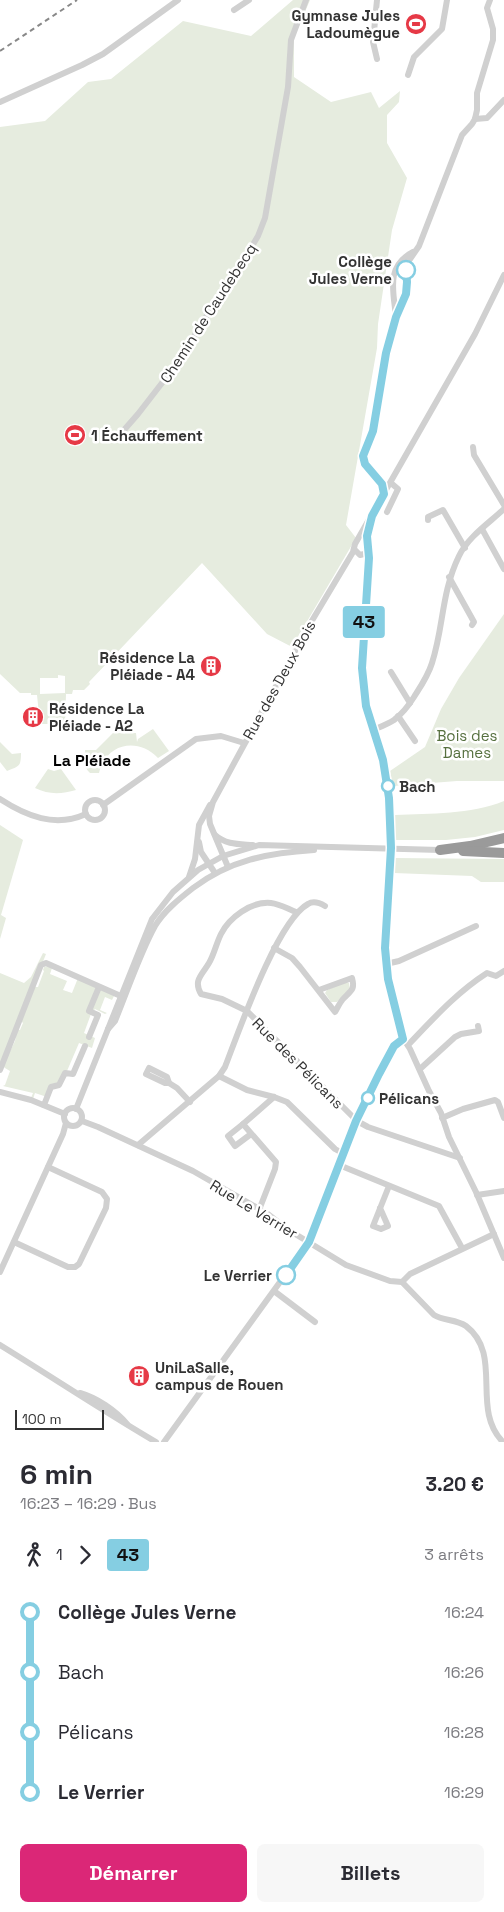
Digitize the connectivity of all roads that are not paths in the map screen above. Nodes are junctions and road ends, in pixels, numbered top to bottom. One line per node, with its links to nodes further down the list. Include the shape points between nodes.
1 (178, 0): 11 (street, via 103,54)
2 (249, 0): 7 (street)
3 (306, 0): 18 (street, Chemin de Caudebecq, via 291,40 288,87 265,218 258,236 179,361)
4 (377, 0): 8 (street, via 373,42)
5 (447, 0): 9 (street, via 442,29 414,57)
6 (490, 0): 12 (street, via 487,8 494,36 477,93)
7 (234, 10)
8 (377, 59)
9 (408, 75)
10 (504, 100): 12 (street, via 487,118)
11 (0, 102)
12 (475, 118): 13 (street, via 462,135)
13 (417, 250): 15 (street, via 408,262); 16 (street, via 398,264 393,279)
14 (504, 275): 20 (street, via 475,334)
15 (405, 297): 16 (street); 17 (street)
16 (393, 298): 17 (street)
17 (396, 317): 21 (street, via 386,353 373,431 363,456 365,464 382,484)
18 (117, 438)
19 (473, 447): 22 (street, via 474,455)
20 (391, 483): 21 (street); 23 (street, via 398,489)
21 (384, 494): 24 (street)
22 (504, 507): 26 (street)
23 (387, 512)
24 (372, 516): 27 (street); 28 (street)
25 (428, 520): 29 (street, via 442,510)
26 (482, 528): 29 (street); 31 (street)
27 (358, 541): 28 (street); 30 (street, via 354,544)
28 (367, 542): 30 (street, via 370,547)
29 (465, 548): 32 (street)
30 (360, 553): 37 (street, via 368,565 362,668 366,706); 39 (street, Rue des Deux Bois, via 348,560)
31 (504, 569)
32 (449, 578): 33 (street, via 474,622); 35 (street, via 432,663)
33 (472, 625)
34 (391, 672): 35 (street)
35 (410, 703): 36 (street)
36 (398, 716): 37 (street); 38 (street)
37 (373, 730): 60 (street, bridge, via 386,778 390,821)
38 (415, 740)
39 (244, 743): 41 (street, Rue des Deux Bois); 42 (street, via 221,736 196,739)
40 (0, 799): 43 (street, via 38,818 65,820)
41 (213, 802): 44 (street, Rue des Deux Bois, via 209,820); 45 (street, Rue des Deux Bois, via 201,821)
42 (103, 805): 43 (street, via 90,801 85,808); 43 (street, via 104,814 100,819 90,819)
43 (86, 814)
44 (213, 834): 47 (street, via 227,843); 51 (street, Rue des Deux Bois)
45 (197, 838): 52 (street); 55 (street, Rue des Deux Bois)
46 (504, 838): 49 (highway)
47 (259, 845): 48 (street); 51 (street)
48 (350, 849): 49 (street); 53 (street, via 272,854)
49 (440, 850): 50 (highway)
50 (504, 853)
51 (223, 856): 52 (street); 53 (street, Rue des Deux Bois)
52 (210, 863): 54 (street); 55 (street)
53 (228, 866): 54 (street)
54 (215, 873): 64 (street, via 183,896 155,927)
55 (189, 877): 64 (street, via 164,901 148,928)
56 (326, 906): 57 (street, via 319,902 309,903)
57 (296, 912): 59 (street); 65 (street, Rue des Pélicans, via 269,903 244,910 221,934 210,963 198,979 201,994 222,999)
58 (476, 926): 60 (street)
59 (274, 948): 63 (street, via 292,958); 65 (street)
60 (386, 964): 68 (street)
61 (504, 971): 70 (street, via 496,976 486,973 472,982)
62 (99, 987): 64 (street); 67 (street, via 89,1011 98,1015); 72 (street, via 46,963 41,965)
63 (319, 990): 63 (street, via 334,1012 353,991 354,985 352,978)
64 (121, 996): 79 (street, via 115,1021 108,1029)
65 (247, 1011): 73 (street); 84 (street, Rue des Pélicans)
66 (478, 1026): 71 (street, via 478,1031 454,1037)
67 (89, 1037)
68 (403, 1039): 70 (street); 84 (street, via 394,1046)
69 (85, 1046): 78 (street, via 73,1074 65,1073 59,1085 51,1088)
70 (408, 1046): 71 (street)
71 (420, 1069): 81 (street)
72 (0, 1070)
73 (219, 1076): 76 (street, via 247,1090); 77 (street)
74 (169, 1083): 77 (street)
75 (0, 1092): 78 (street)
76 (274, 1096): 85 (street); 89 (street, via 288,1102 334,1149)
77 (190, 1102): 88 (street)
78 (44, 1105): 80 (street)
79 (76, 1109): 80 (street, via 69,1109); 83 (street, via 82,1114)
80 (65, 1114): 86 (street)
81 (442, 1118): 82 (street, via 495,1100); 90 (street)
82 (504, 1118)
83 (82, 1121): 86 (street, via 76,1126); 88 (street, Rue Le Verrier)
84 (356, 1121): 89 (street); 90 (street, Rue des Pélicans)
85 (243, 1124): 87 (street); 87 (street, via 228,1136 236,1146)
86 (69, 1125): 92 (street)
87 (251, 1134): 97 (street, via 276,1162)
88 (138, 1145): 97 (street, Rue Le Verrier, via 193,1171)
89 (344, 1154): 91 (street)
90 (460, 1158): 95 (street)
91 (339, 1165): 93 (street); 100 (street)
92 (48, 1167): 99 (street); 99 (street, via 102,1192 107,1199 106,1208 75,1267 68,1267)
93 (389, 1186): 96 (street); 101 (street, via 440,1207)
94 (504, 1191): 95 (street)
95 (477, 1195): 98 (street)
96 (380, 1208)
97 (259, 1210): 100 (street, Rue Le Verrier)
98 (494, 1234): 101 (street); 102 (street)
99 (14, 1242): 103 (street)
100 (309, 1242): 104 (street, Rue Le Verrier, via 356,1269 390,1282); 105 (street)
101 (462, 1248): 104 (street, via 410,1274)
102 (504, 1258)
103 (0, 1272)
104 (402, 1282): 110 (street, via 434,1315 463,1324 478,1339 486,1359 489,1417)
105 (274, 1291): 106 (street); 109 (street)
106 (315, 1322)
107 (0, 1345): 108 (street)
108 (156, 1442)
109 (164, 1442)
110 (503, 1442)

